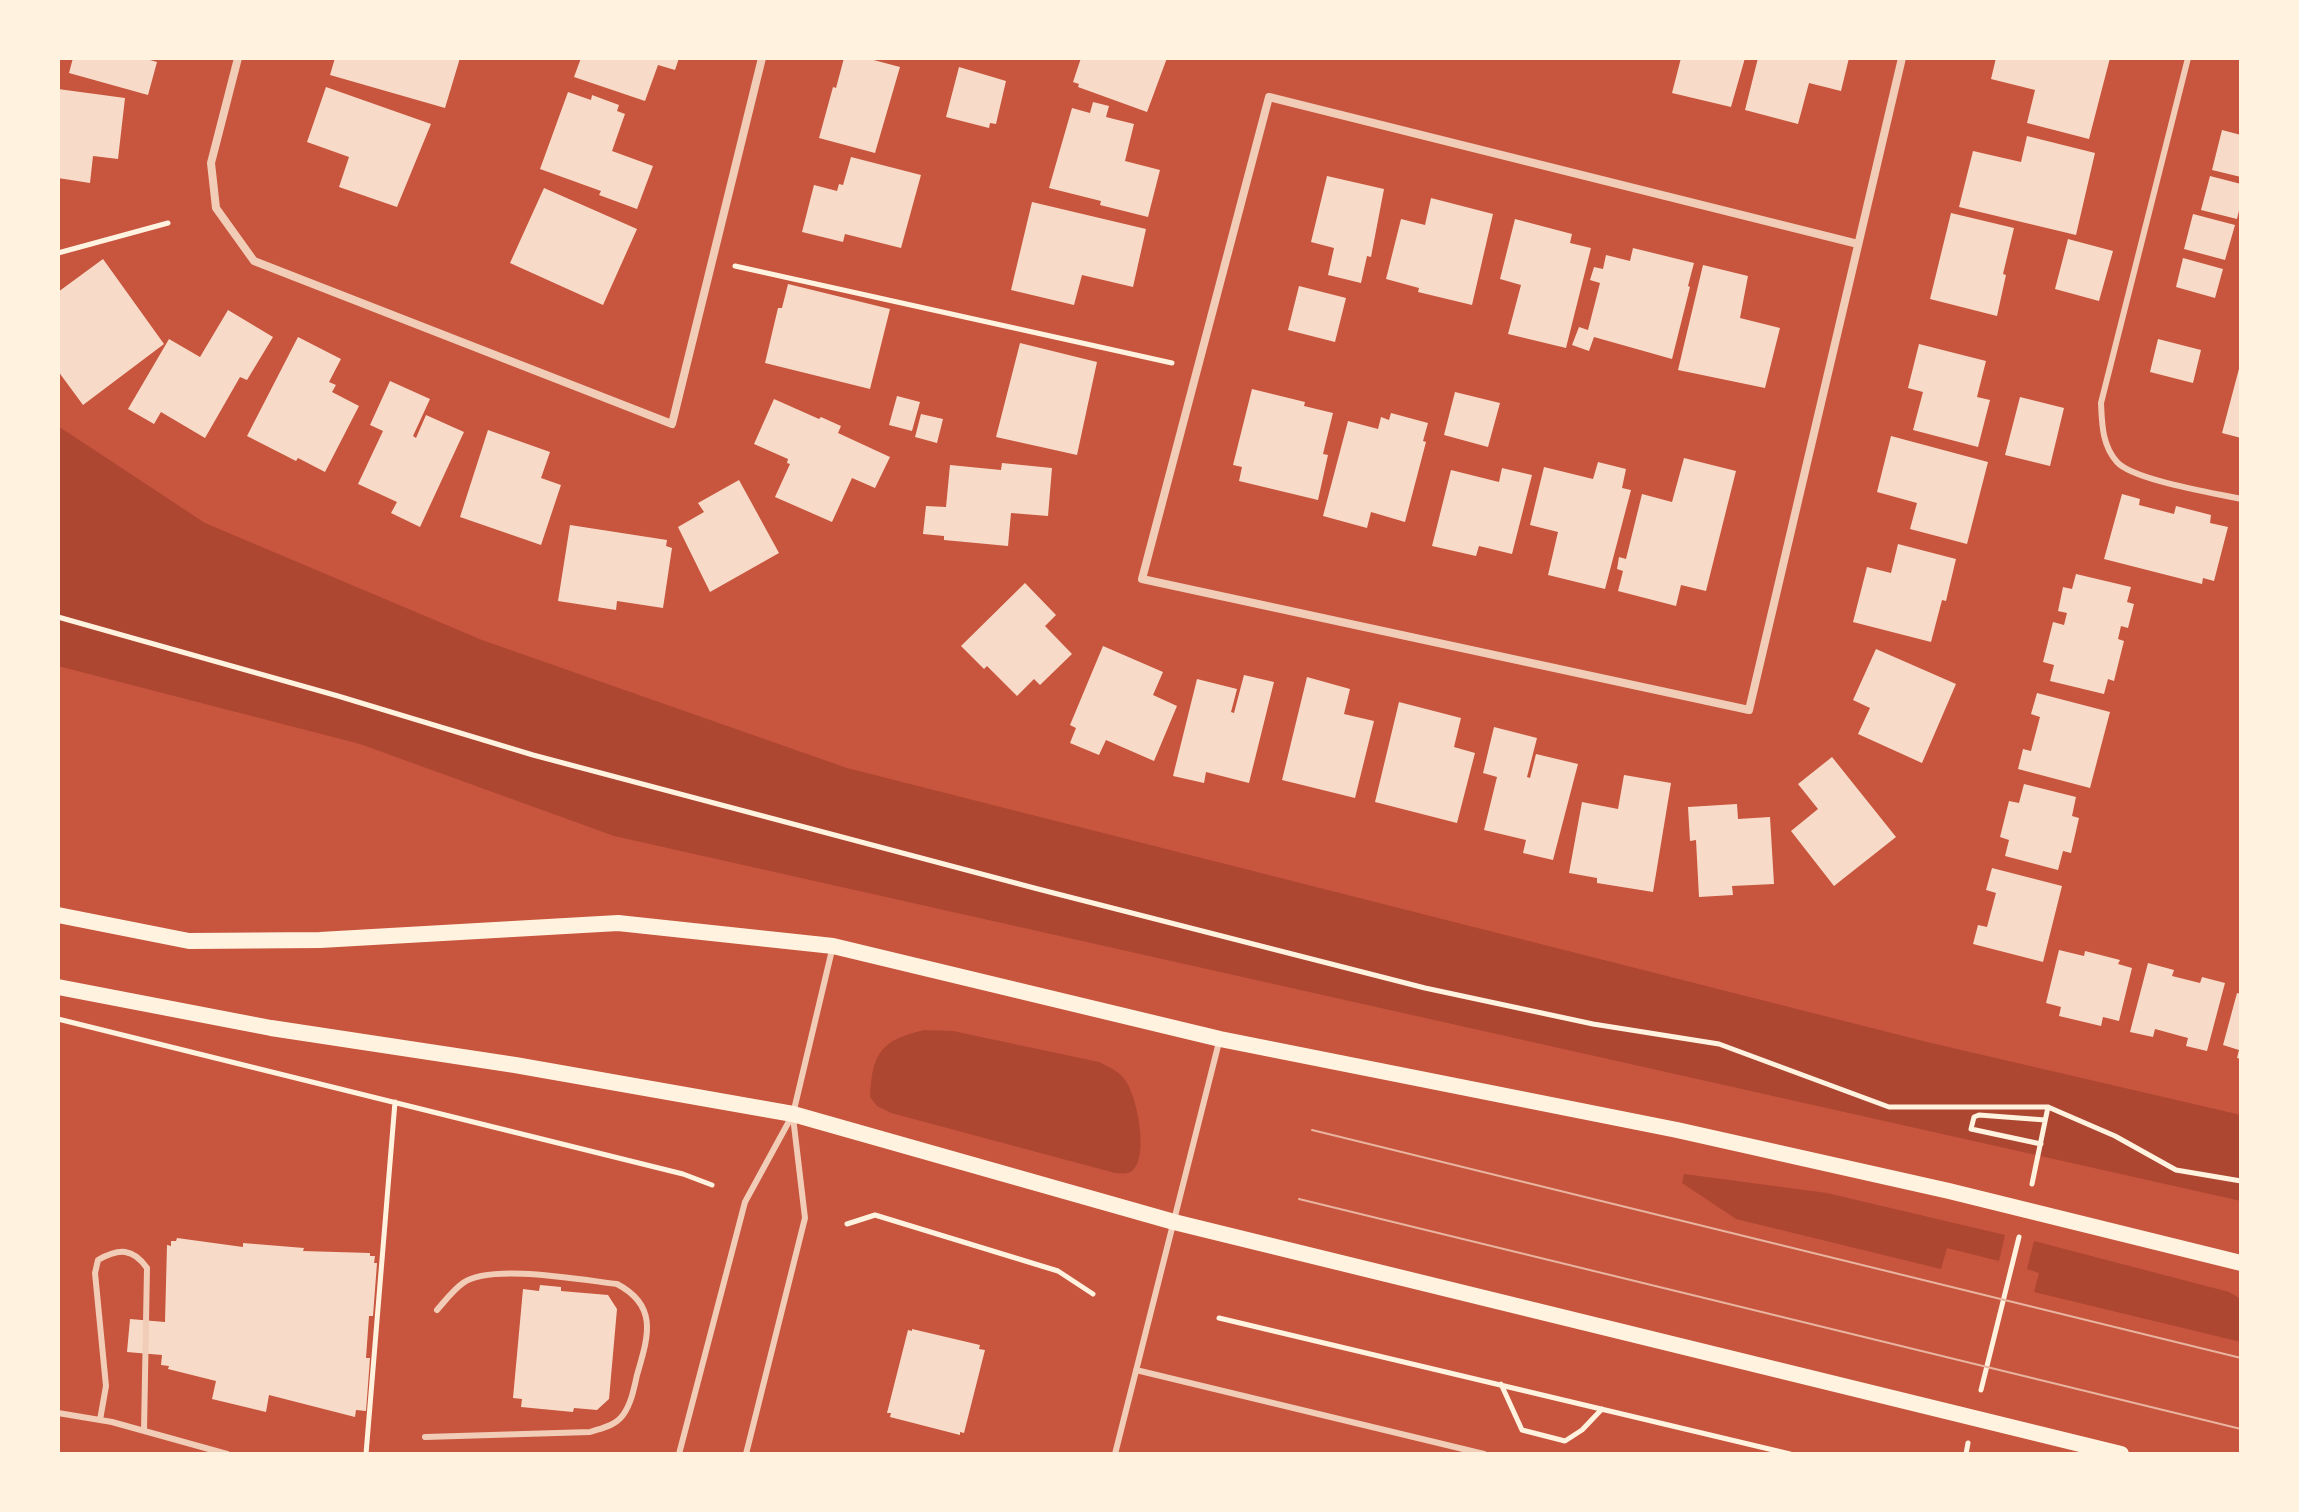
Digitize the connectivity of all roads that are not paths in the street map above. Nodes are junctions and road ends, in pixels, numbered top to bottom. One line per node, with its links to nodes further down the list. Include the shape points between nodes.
1 (238, 58): 2 (street, via 211,163 216,208 254,261 672,424)
2 (762, 58)
3 (1902, 58): 5 (street)
4 (2188, 58): 6 (lane, via 2101,403 2102,436 2117,463 2150,478)
5 (1858, 244): 5 (street, via 1749,710 1142,579 1269,97)
6 (2241, 499)
7 (58, 915): 8 (main road, via 189,941 320,940 618,923)
8 (833, 946): 10 (main road); 11 (lane)
9 (58, 987): 11 (main road, via 271,1028)
10 (1220, 1039): 12 (lane); 13 (main road, via 1677,1130)
11 (793, 1114): 12 (main road); 22 (lane, via 745,1202); 23 (lane, via 805,1218)
12 (1174, 1222): 15 (lane); 20 (main road)
13 (2241, 1263)
14 (437, 1310): 19 (lane, via 463,1282 480,1275 511,1274 617,1284 640,1301 648,1329 630,1402 610,1426 590,1432)
15 (1136, 1370): 24 (lane); 25 (lane)
16 (58, 1413): 17 (lane)
17 (100, 1420): 18 (lane); 18 (lane, via 105,1373 95,1273 98,1260 114,1251 128,1251 147,1268)
18 (144, 1431): 21 (lane)
19 (425, 1437)
20 (2110, 1453)
21 (227, 1454)
22 (679, 1454)
23 (746, 1454)
24 (1115, 1454)
25 (1484, 1454)

